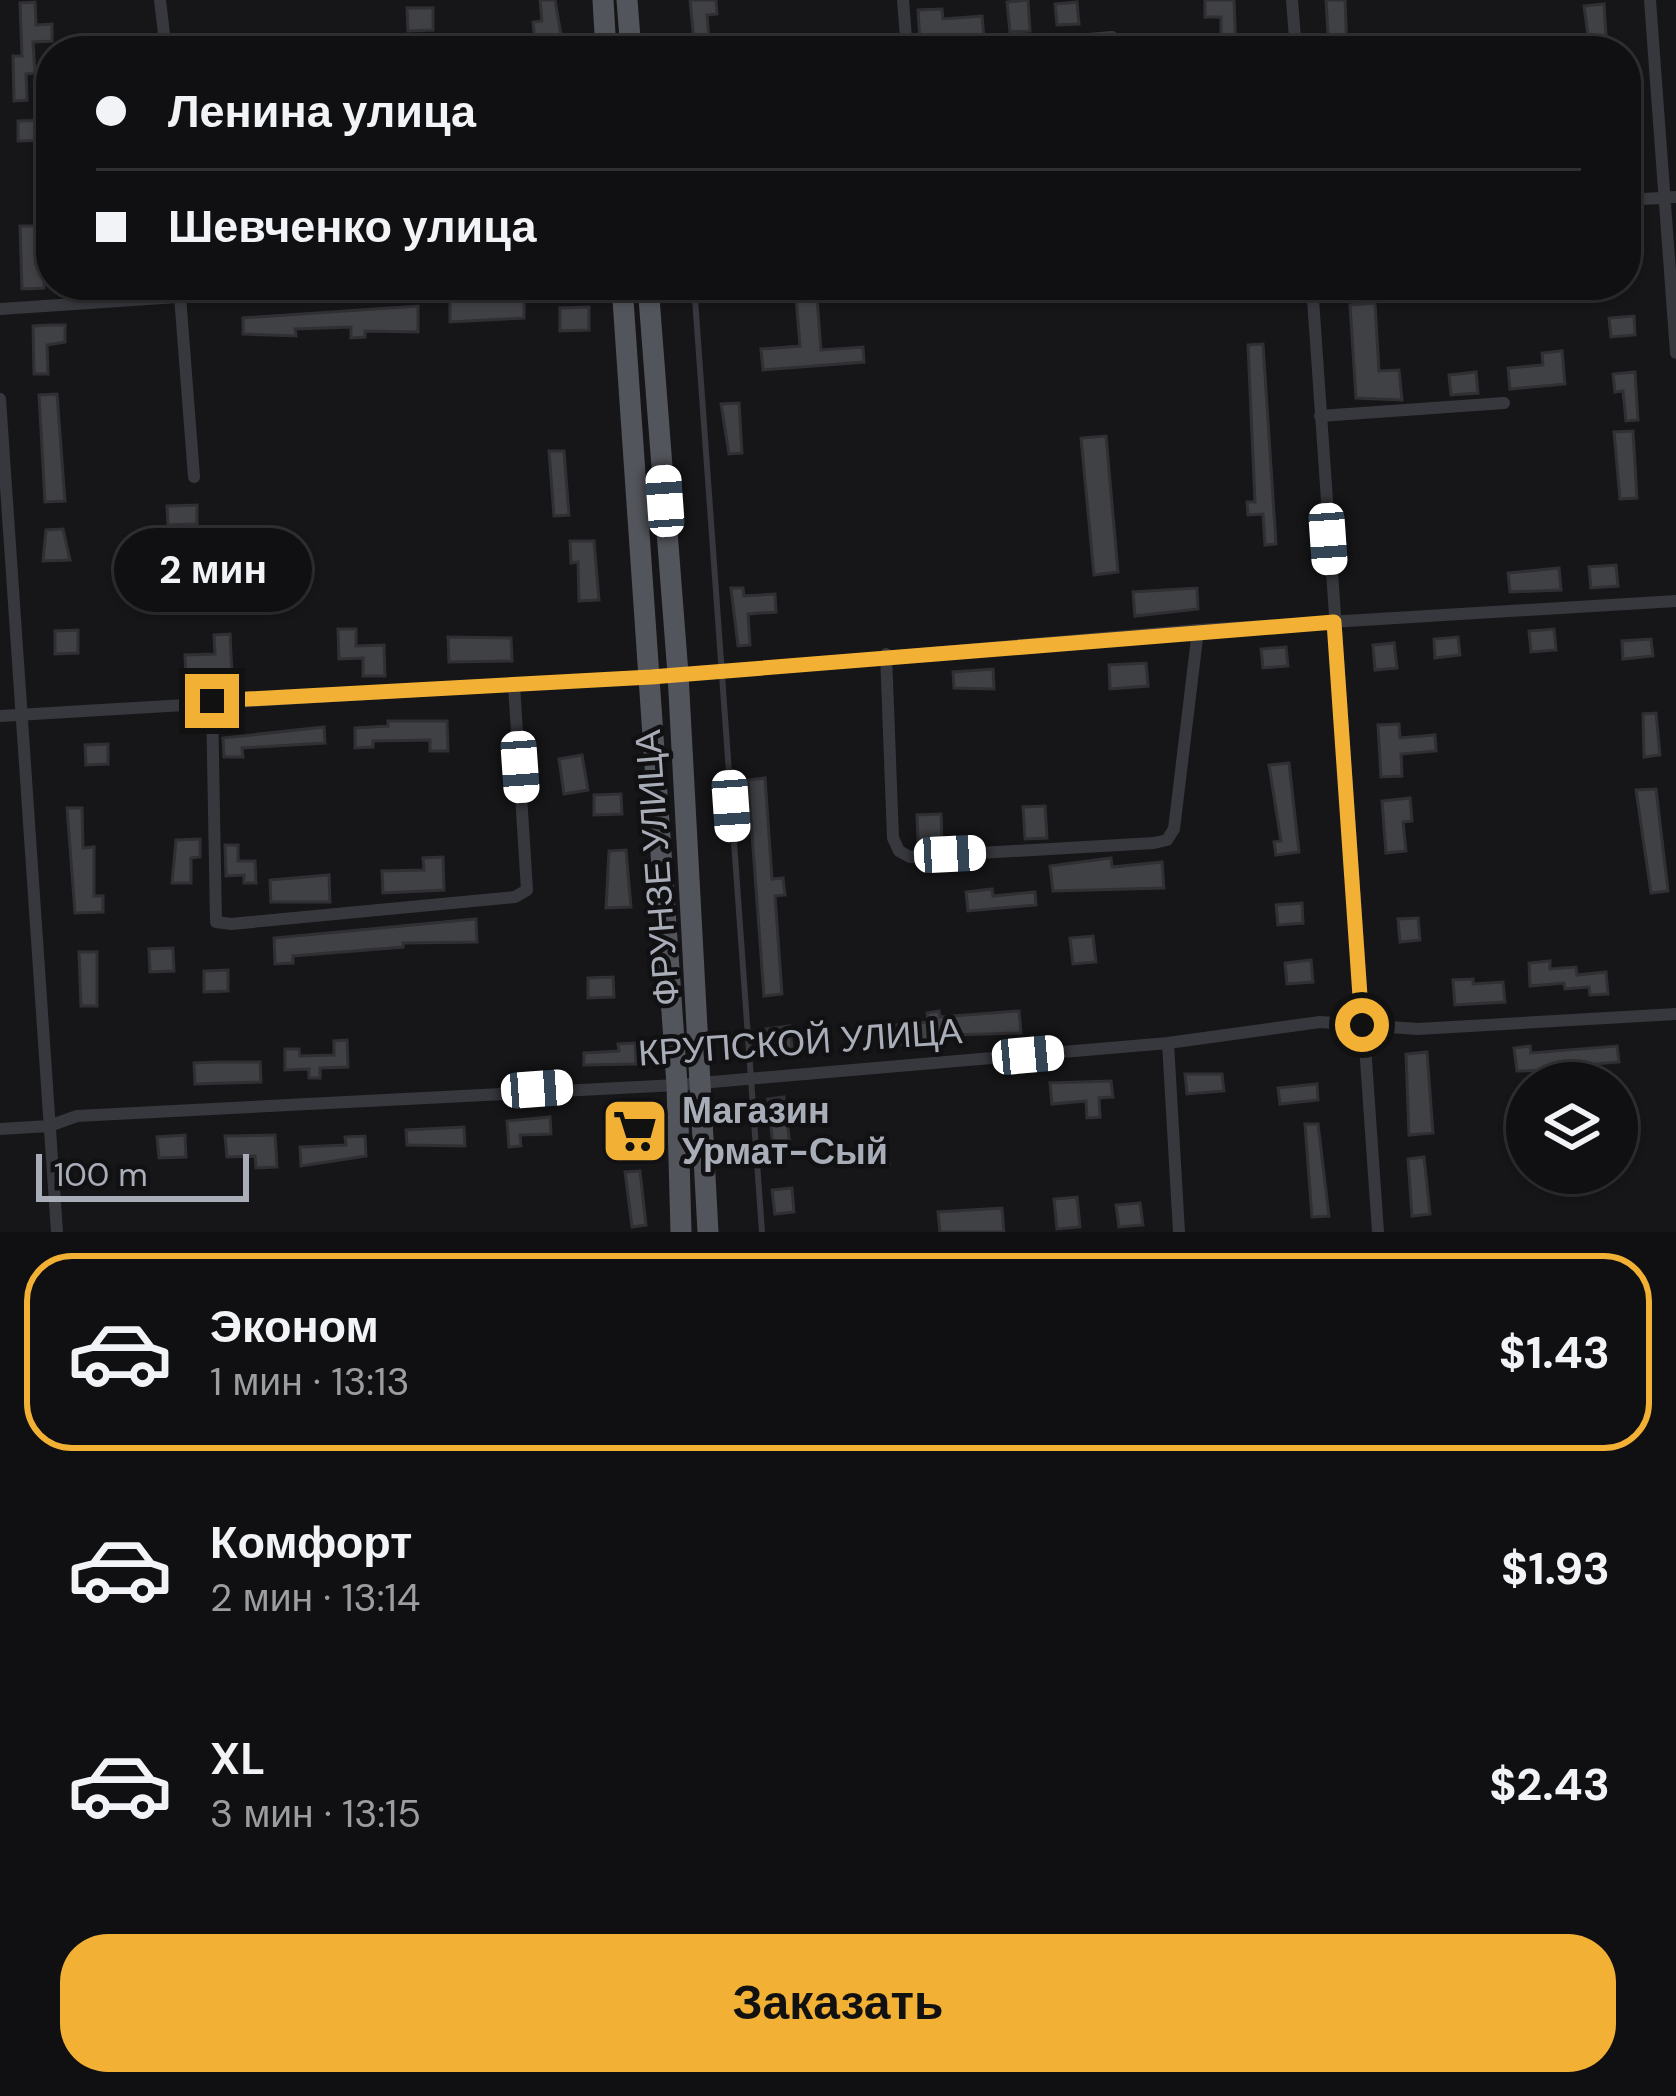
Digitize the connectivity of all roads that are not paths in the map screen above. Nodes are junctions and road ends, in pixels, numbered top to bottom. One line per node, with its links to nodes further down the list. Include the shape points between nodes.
1 (160, 0): 7 (street)
2 (603, 0): 8 (main road)
3 (627, 0): 9 (main road)
4 (904, 0): 10 (street)
5 (1292, 0): 11 (street)
6 (1650, 0): 12 (street)
7 (164, 36)
8 (605, 36)
9 (630, 36)
10 (906, 36)
11 (1295, 36)
12 (1670, 198): 20 (street)
13 (125, 300): 19 (street)
14 (180, 300): 24 (street)
15 (623, 300): 31 (main road, ФРУНЗЕ УЛИЦА)
16 (649, 300): 30 (main road, ФРУНЗЕ УЛИЦА)
17 (695, 300): 29 (lane)
18 (1313, 300): 23 (street)
19 (0, 309)
20 (1676, 353)
21 (0, 399): 34 (street)
22 (1504, 404): 23 (street)
23 (1320, 416): 26 (street)
24 (194, 477)
25 (1676, 601): 26 (street)
26 (1334, 622): 27 (street); 37 (street)
27 (1198, 630): 28 (street); 28 (street, via 1174,829 1154,843 910,857 898,851)
28 (886, 654): 29 (street)
29 (722, 670): 30 (street); 39 (lane)
30 (678, 674): 31 (street); 40 (main road, ФРУНЗЕ УЛИЦА)
31 (651, 677): 32 (street); 41 (main road, ФРУНЗЕ УЛИЦА)
32 (514, 686): 33 (street); 33 (street, via 527,890 231,924 216,922)
33 (212, 701): 34 (street)
34 (19, 714): 35 (street); 42 (street)
35 (0, 716)
36 (1676, 1014): 37 (street, КРУПСКОЙ УЛИЦА)
37 (1362, 1025): 38 (street, КРУПСКОЙ УЛИЦА, via 1320,1022); 49 (street)
38 (1168, 1043): 39 (street, КРУПСКОЙ УЛИЦА); 48 (street)
39 (749, 1079): 40 (street, КРУПСКОЙ УЛИЦА); 47 (lane)
40 (704, 1083): 41 (street, КРУПСКОЙ УЛИЦА); 46 (main road, ФРУНЗЕ УЛИЦА)
41 (677, 1085): 42 (street, КРУПСКОЙ УЛИЦА, via 76,1116); 45 (main road, ФРУНЗЕ УЛИЦА)
42 (49, 1126): 43 (street, КРУПСКОЙ УЛИЦА); 44 (street)
43 (0, 1129)
44 (57, 1232)
45 (681, 1232)
46 (708, 1232)
47 (762, 1232)
48 (1179, 1232)
49 (1378, 1232)

